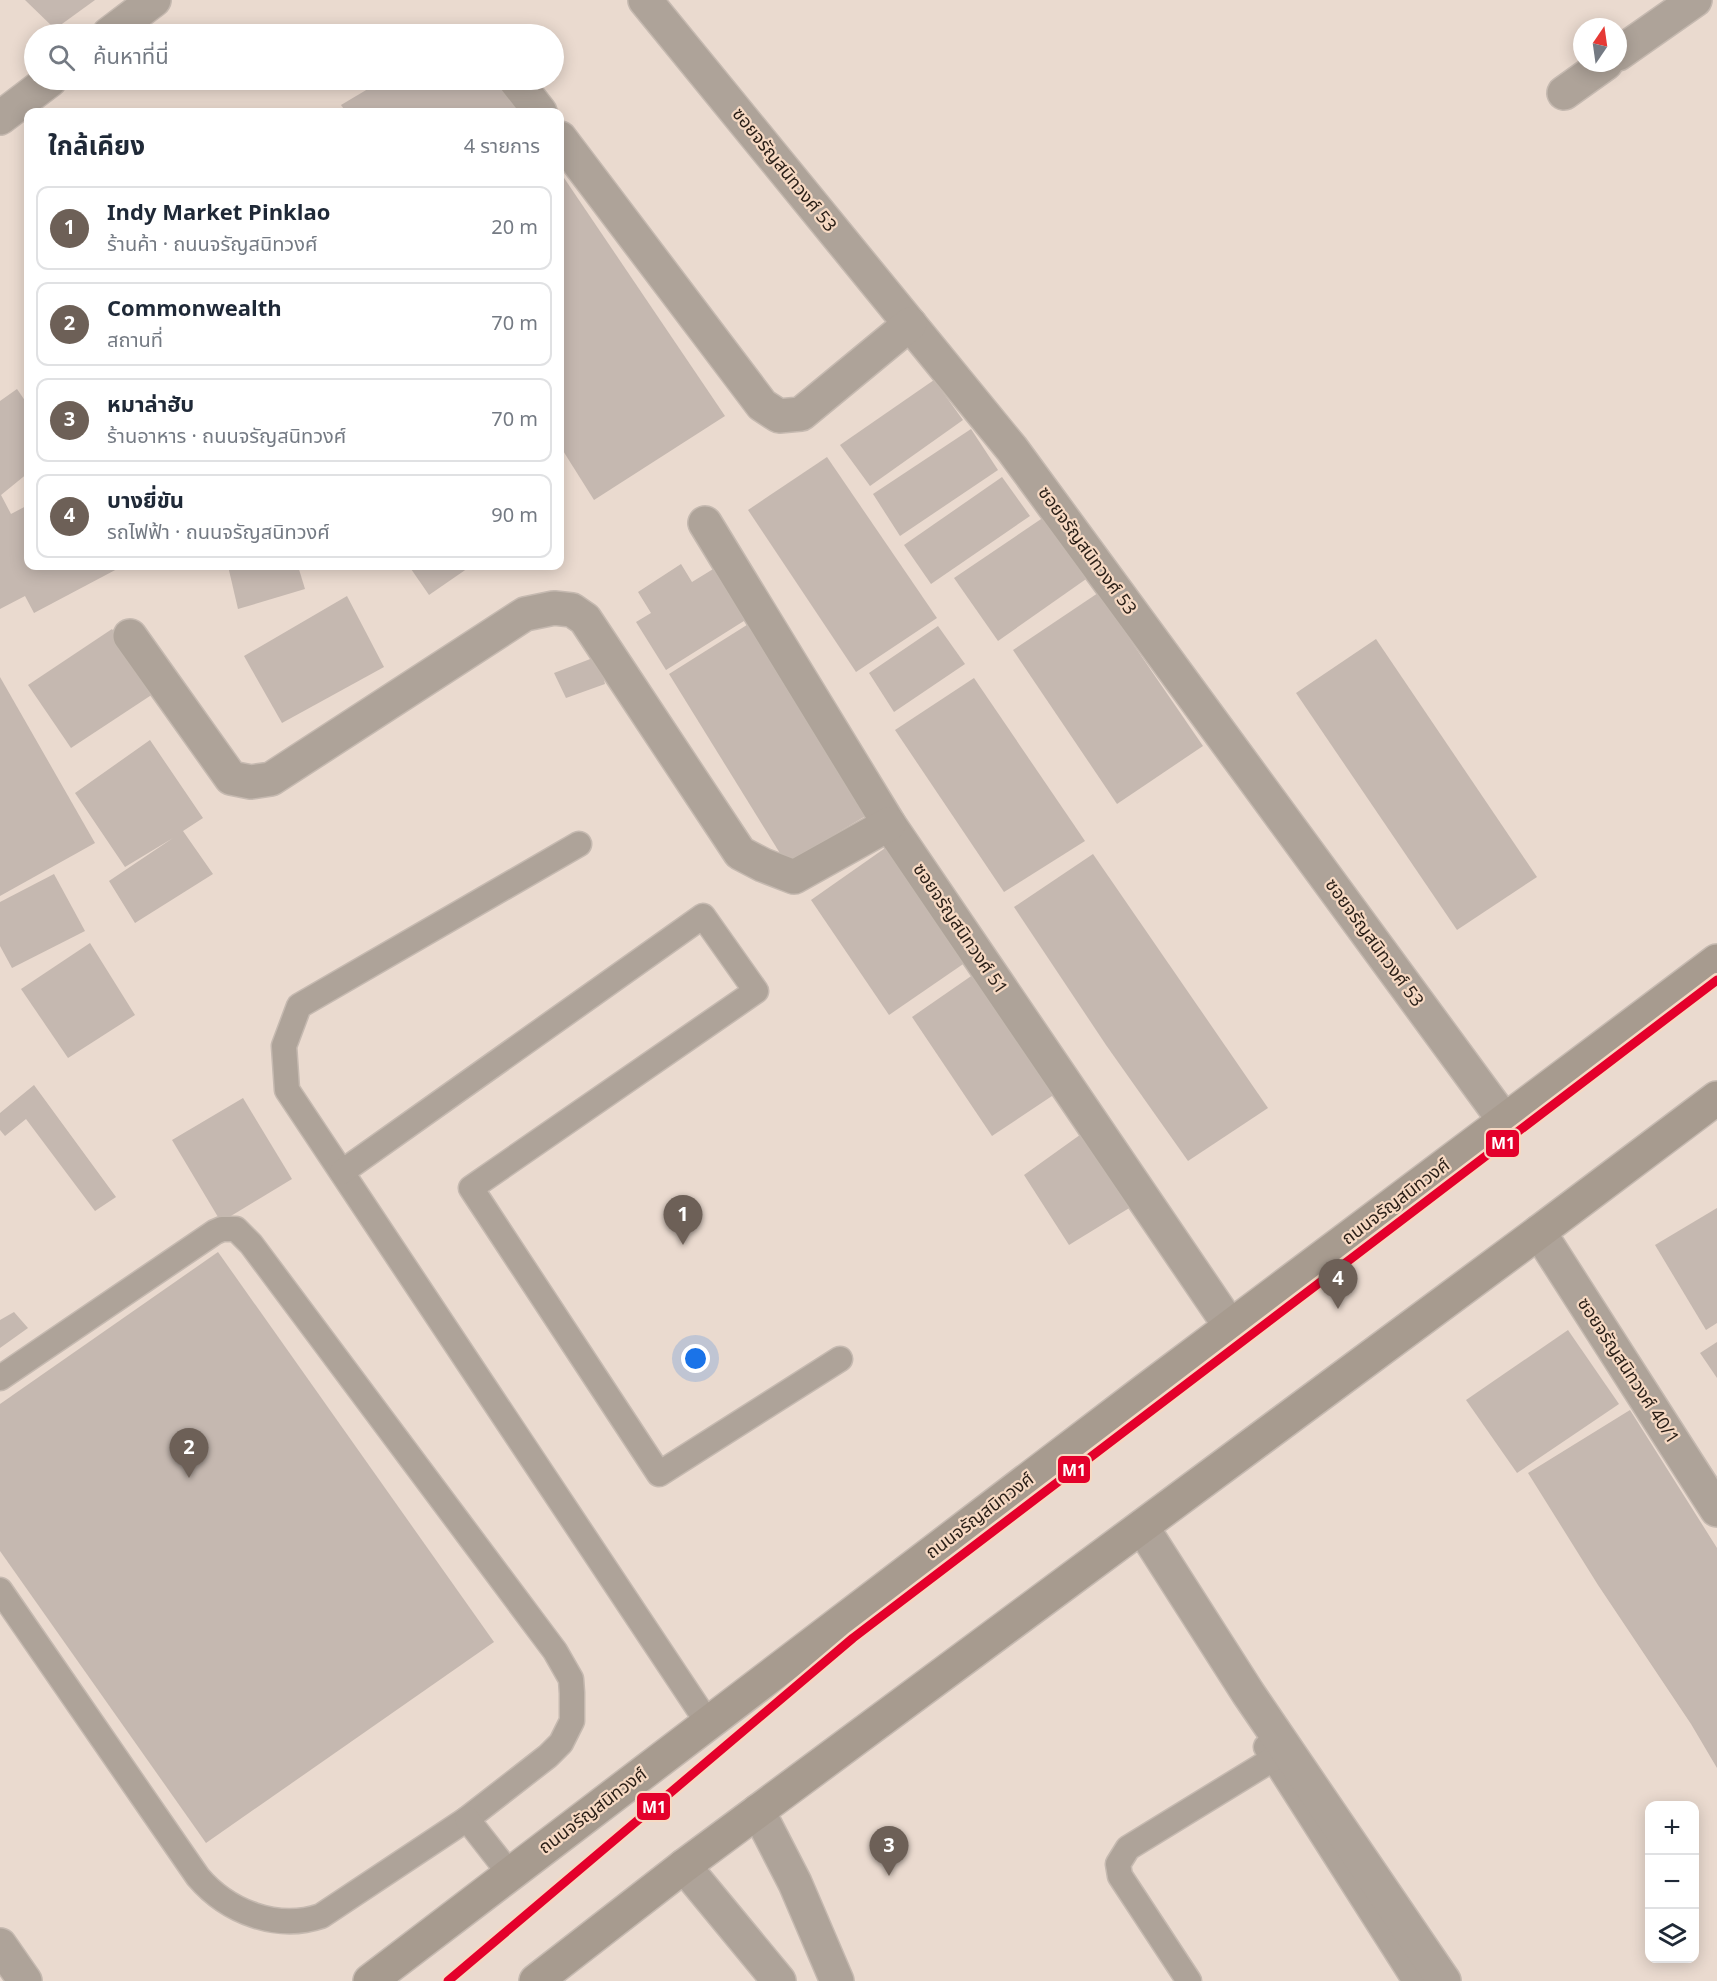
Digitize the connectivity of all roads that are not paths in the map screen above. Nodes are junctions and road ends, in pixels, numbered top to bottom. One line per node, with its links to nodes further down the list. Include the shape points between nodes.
1 (154, 0): 4 (street)
2 (645, 0): 13 (street, ซอยจรัญสนิทวงศ์ 53)
3 (1695, 0): 5 (street)
4 (122, 24)
5 (1627, 48)
6 (1593, 72): 9 (street)
7 (37, 90): 11 (street)
8 (523, 90): 10 (street)
9 (1564, 93)
10 (537, 108)
11 (0, 118)
12 (564, 143): 13 (street, via 762,405 779,416 801,414)
13 (910, 324): 20 (street, ซอยจรัญสนิทวงศ์ 53, via 1012,449)
14 (705, 523): 16 (street, ซอยจรัญสนิทวงศ์ 51)
15 (130, 636): 16 (street, via 231,778 251,782 272,779 525,614 554,608 572,610 585,619 740,853 794,877)
16 (889, 824): 23 (street, ซอยจรัญสนิทวงศ์ 51)
17 (579, 844): 21 (lane, via 299,1006 284,1046 287,1090)
18 (1717, 961): 20 (main road, ถนนจรัญสนิทวงศ์)
19 (1717, 1098): 22 (main road)
20 (1504, 1120): 23 (main road, ถนนจรัญสนิทวงศ์)
21 (342, 1172): 24 (lane, via 703,916 756,991 471,1188 660,1474); 29 (lane)
22 (1539, 1232): 26 (street, ซอยจรัญสนิทวงศ์ 40/1); 27 (main road)
23 (1230, 1326): 29 (main road, ถนนจรัญสนิทวงศ์)
24 (840, 1359)
25 (0, 1378): 32 (lane, via 215,1232 229,1228 241,1233 555,1650 570,1679 572,1721 561,1743)
26 (1717, 1510)
27 (1142, 1527): 30 (street); 31 (main road)
28 (0, 1590): 32 (lane, via 198,1877 235,1908 286,1922 321,1916)
29 (708, 1724): 34 (main road, ถนนจรัญสนิทวงศ์)
30 (1275, 1747): 41 (lane, via 1128,1848 1120,1858 1120,1876); 42 (lane); 43 (street)
31 (758, 1811): 33 (main road); 40 (street, via 795,1883)
32 (466, 1819): 34 (lane)
33 (684, 1866): 38 (main road); 39 (street)
34 (510, 1874): 36 (main road, ถนนจรัญสนิทวงศ์)
35 (0, 1945): 37 (street)
36 (378, 1976)
37 (25, 1981)
38 (536, 1981)
39 (779, 1981)
40 (837, 1981)
41 (1189, 1981)
42 (1415, 1981)
43 (1444, 1981)

